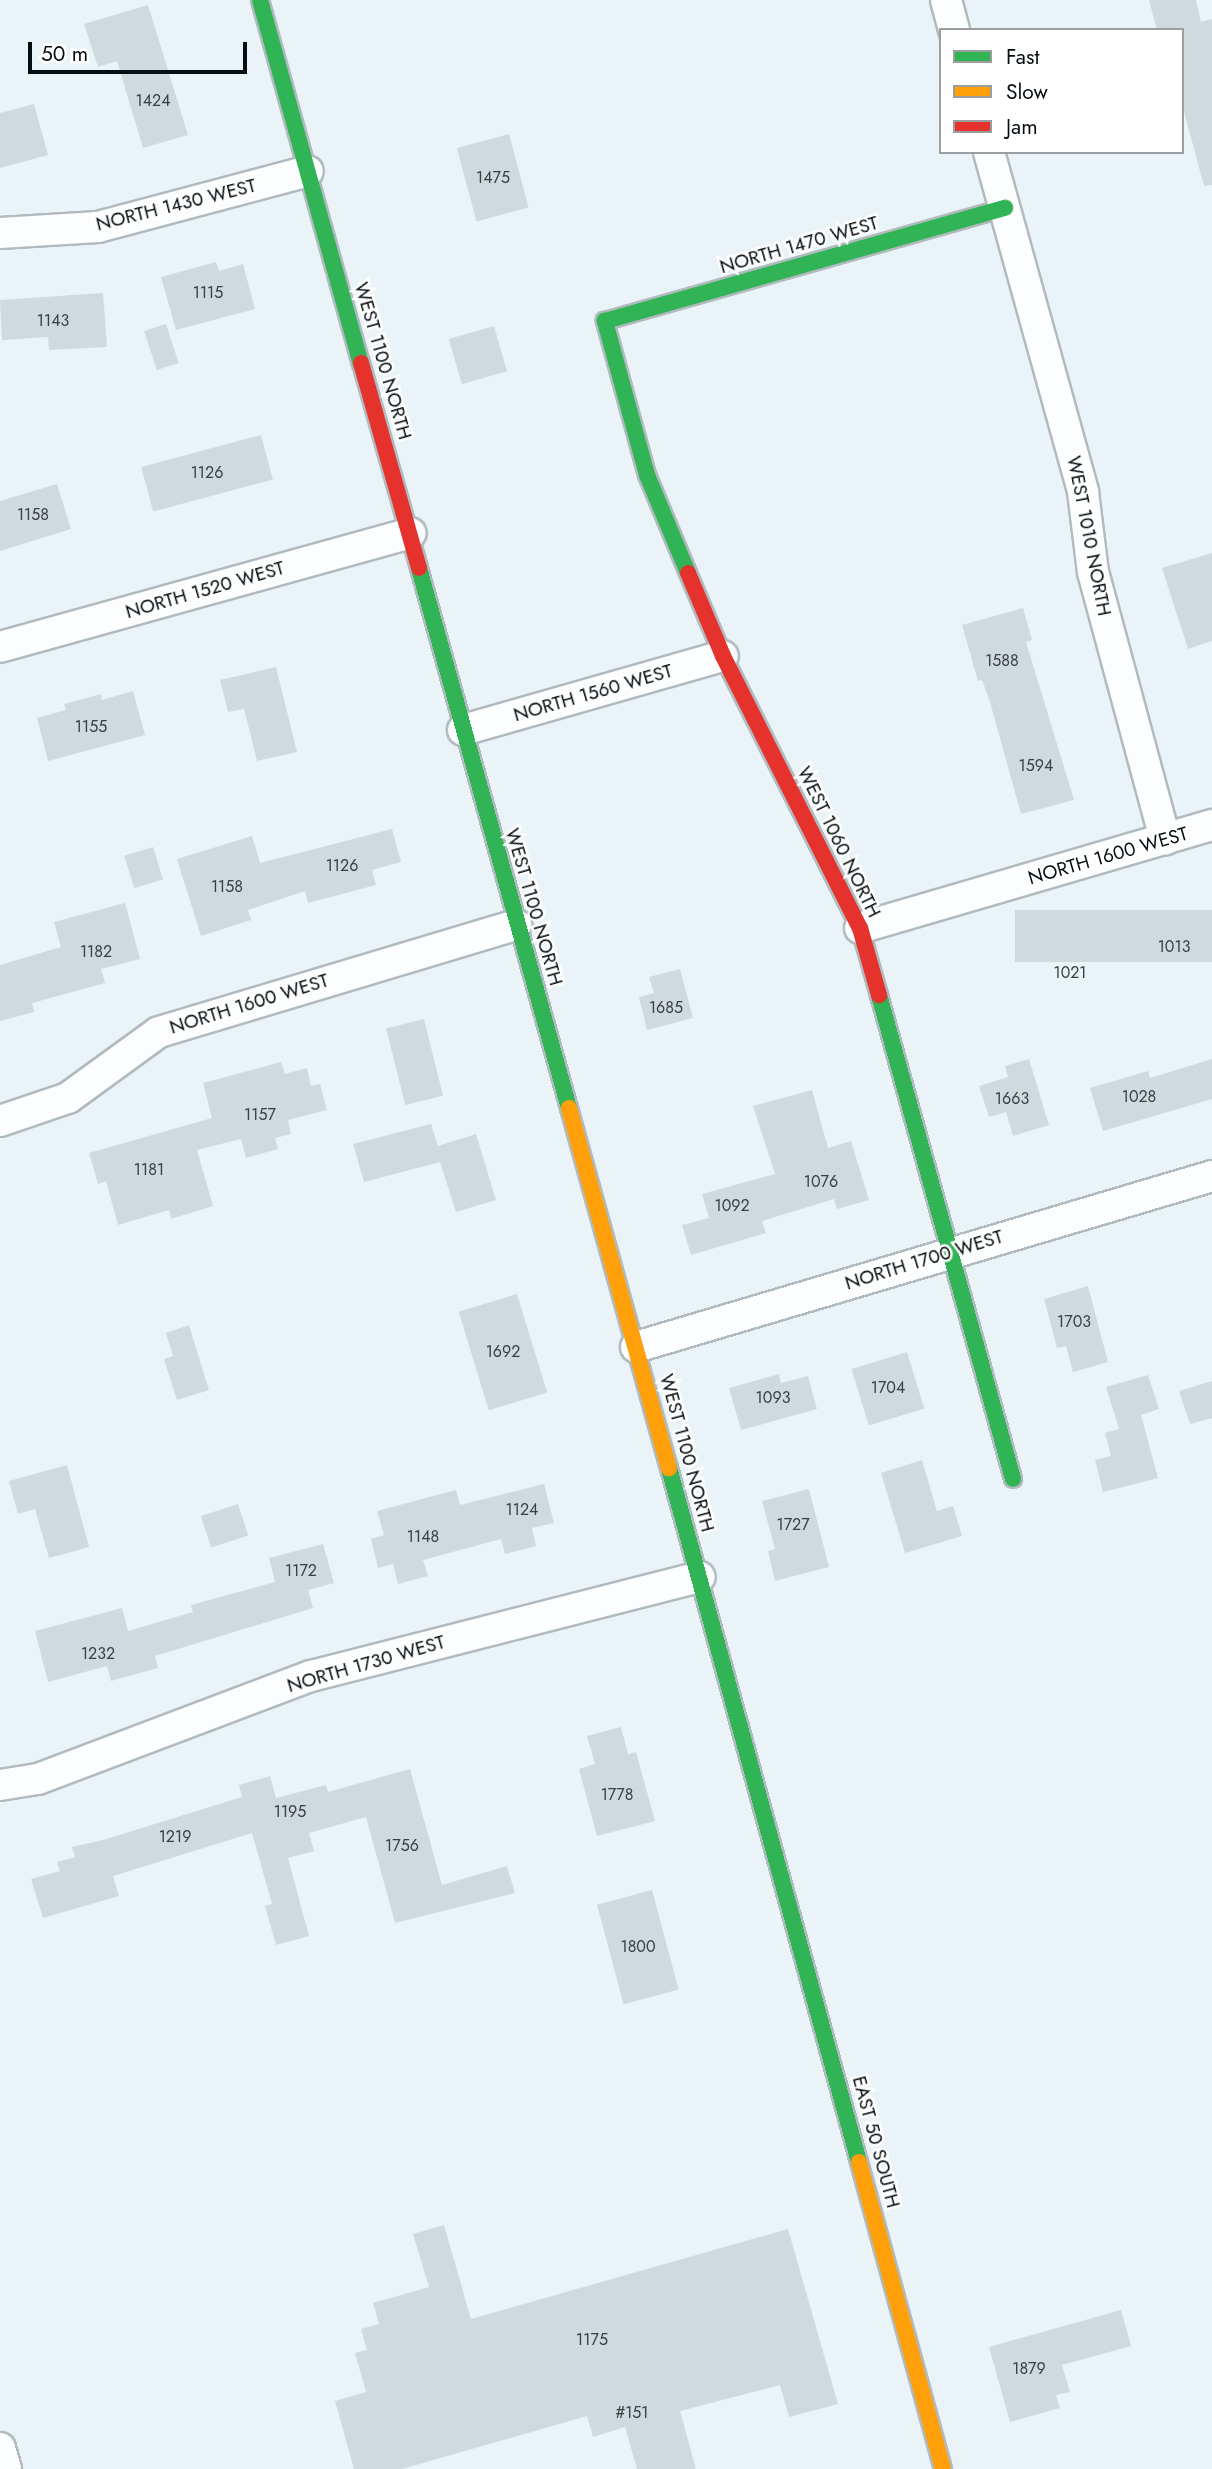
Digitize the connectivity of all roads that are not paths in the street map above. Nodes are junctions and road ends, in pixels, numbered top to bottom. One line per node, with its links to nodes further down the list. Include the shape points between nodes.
1 (260, 0): 5 (main road, WEST 1100 NORTH)
2 (946, 0): 3 (street)
3 (953, 28)
4 (990, 154): 6 (street, WEST 1010 NORTH)
5 (308, 171): 7 (street, NORTH 1430 WEST, via 98,227); 9 (main road, WEST 1100 NORTH)
6 (1005, 208): 8 (main road, NORTH 1470 WEST); 14 (street, WEST 1010 NORTH, via 1083,492 1093,572)
7 (0, 233)
8 (605, 321): 11 (main road, WEST 1060 NORTH, via 647,475)
9 (410, 533): 10 (street, NORTH 1520 WEST); 12 (main road, WEST 1100 NORTH)
10 (0, 647)
11 (723, 656): 12 (street, NORTH 1560 WEST); 16 (main road, WEST 1060 NORTH)
12 (463, 730): 15 (main road, WEST 1100 NORTH)
13 (1212, 825): 14 (street, NORTH 1600 WEST)
14 (1165, 839): 16 (street, NORTH 1600 WEST)
15 (516, 925): 17 (street, NORTH 1600 WEST, via 159,1032 68,1098); 20 (main road, WEST 1100 NORTH)
16 (860, 929): 19 (main road, WEST 1060 NORTH)
17 (0, 1121)
18 (1212, 1176): 19 (street, NORTH 1700 WEST)
19 (952, 1252): 20 (street, NORTH 1700 WEST); 21 (main road, WEST 1060 NORTH)
20 (636, 1347): 22 (main road, WEST 1100 NORTH)
21 (1013, 1479)
22 (699, 1577): 23 (street, NORTH 1730 WEST, via 311,1676 38,1779); 24 (main road, WEST 1100 NORTH)
23 (0, 1785)
24 (768, 1826): 27 (main road, EAST 50 SOUTH)
25 (0, 2448): 26 (street)
26 (6, 2469)
27 (943, 2469)

